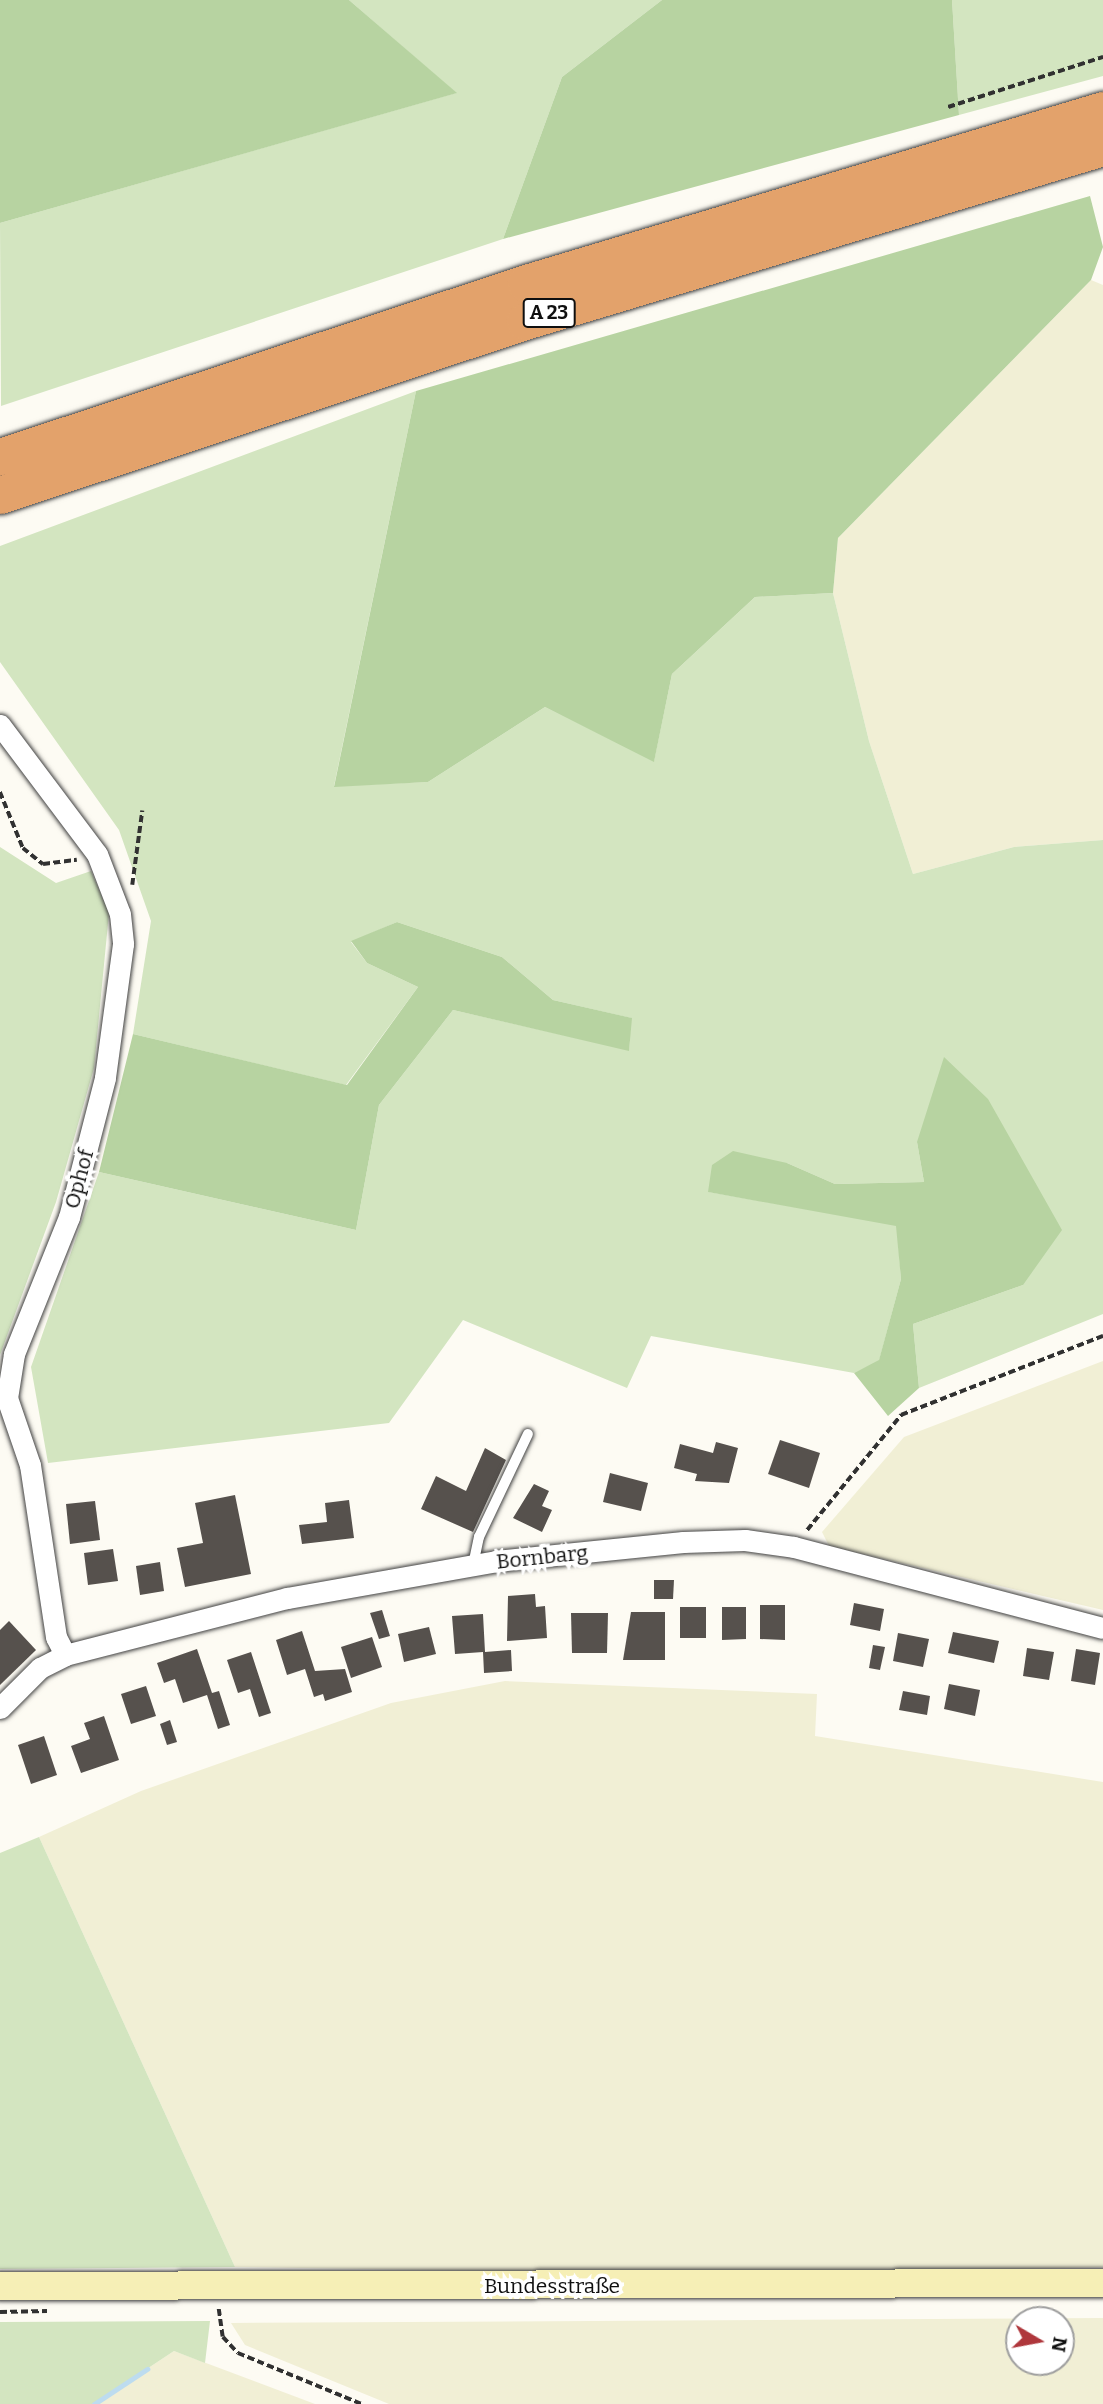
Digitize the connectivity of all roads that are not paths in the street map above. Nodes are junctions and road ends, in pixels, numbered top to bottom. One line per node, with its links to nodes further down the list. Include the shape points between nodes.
1 (1103, 110): 3 (highway, A 23, via 526,283)
2 (1103, 147): 4 (highway, A 23, via 525,321)
3 (0, 457)
4 (0, 495)
5 (0, 725): 9 (street, Ophof, via 97,854 117,904 123,944 105,1078 69,1217 14,1354 8,1398 30,1465 56,1637)
6 (528, 1434): 7 (lane, via 479,1538)
7 (473, 1565): 8 (street, Bornbarg, via 684,1542 745,1540 794,1548); 9 (street, Bornbarg, via 287,1598)
8 (1103, 1628)
9 (65, 1655): 10 (street, Bornbarg, via 40,1668)
10 (0, 1708)
11 (1103, 2283): 12 (street, Bundesstraße)
12 (0, 2286)

